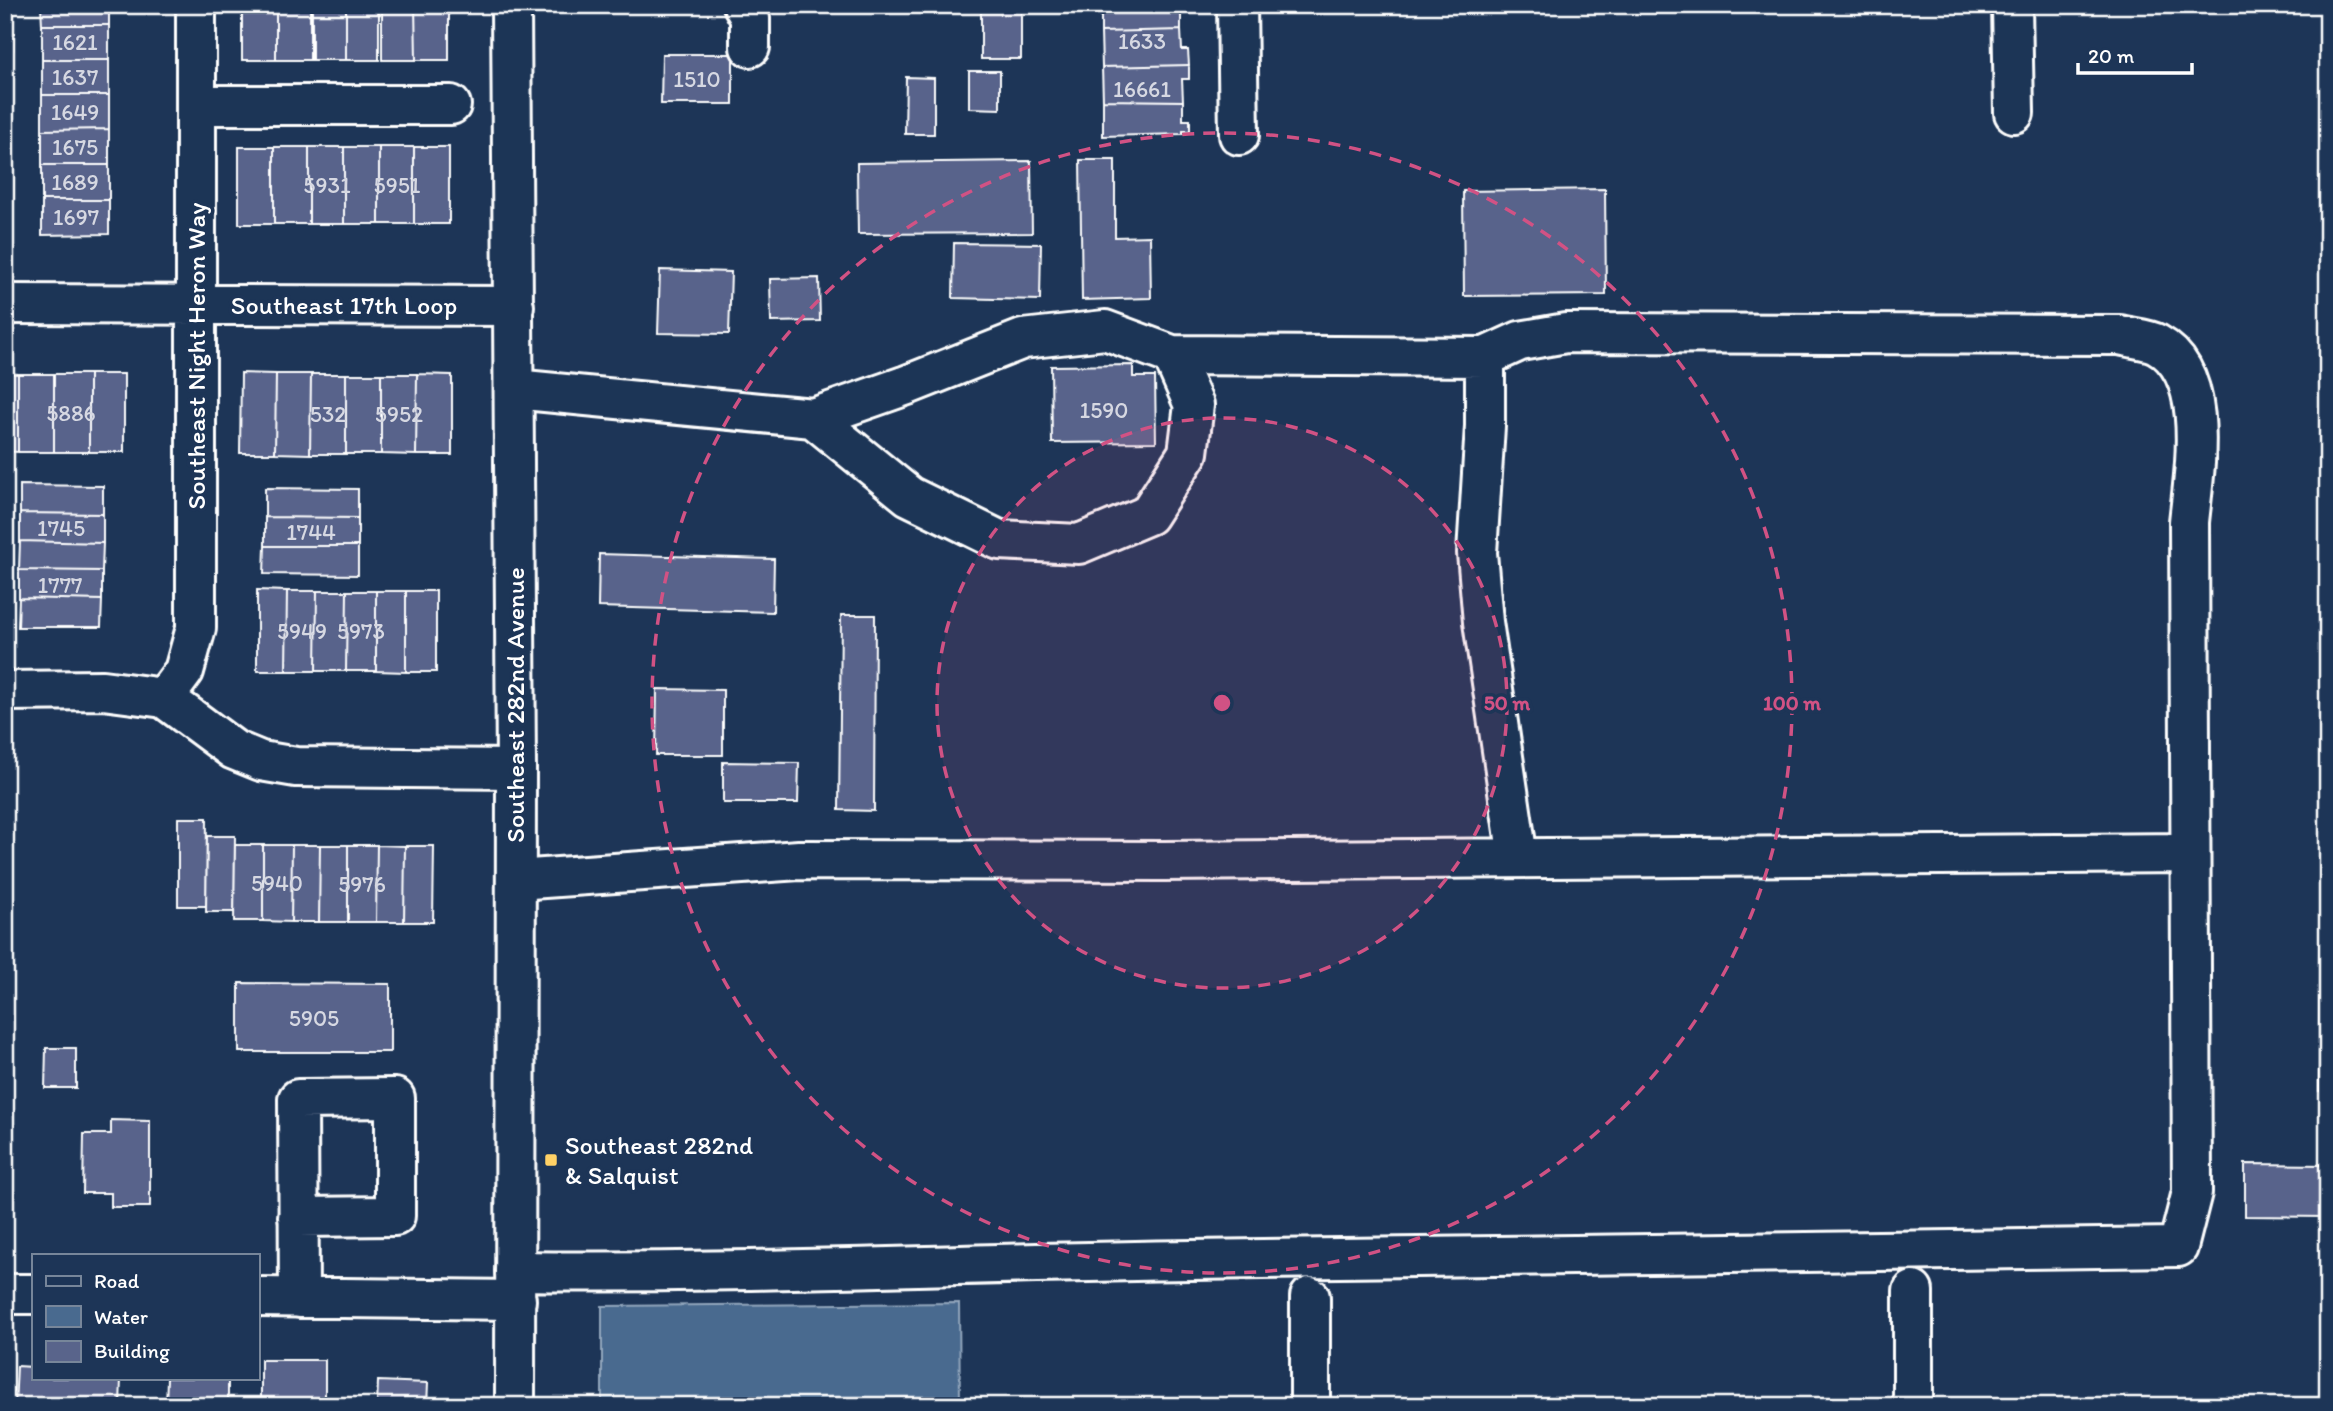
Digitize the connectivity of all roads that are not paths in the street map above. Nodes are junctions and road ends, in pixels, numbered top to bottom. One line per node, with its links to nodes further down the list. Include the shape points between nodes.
1 (196, 5): 7 (street, Southeast Night Heron Way)
2 (511, 5): 13 (street, Southeast 282nd Avenue)
3 (743, 5): 6 (street, via 750,18)
4 (1237, 5): 10 (street)
5 (2012, 5): 9 (street)
6 (750, 47)
7 (197, 105): 8 (street); 12 (street, Southeast Night Heron Way)
8 (451, 105)
9 (2014, 113)
10 (1239, 135)
11 (5, 304): 12 (street, Southeast 17th Loop)
12 (197, 305): 13 (street, Southeast 17th Loop); 19 (street, Southeast Night Heron Way, via 196,628 184,671)
13 (514, 306): 16 (street, Southeast 282nd Avenue)
14 (1172, 355): 15 (street); 17 (street, via 1105,330 1023,339); 17 (street, via 1194,405 1188,453 1148,515 1079,544 999,540 909,496)
15 (1485, 357): 21 (street, via 1520,341 1566,332 2120,335 2157,344 2181,365 2193,402 2196,441 2189,522); 22 (street, via 1478,553 1483,622)
16 (514, 390): 17 (street); 20 (street, Southeast 282nd Avenue)
17 (813, 418)
18 (5, 691): 19 (street, via 103,690)
19 (164, 698): 20 (street, via 234,750 261,761 296,767)
20 (516, 769): 23 (street, Southeast 282nd Avenue)
21 (2190, 853): 22 (street); 25 (street, via 2192,1192 2178,1247 1008,1262 652,1273)
22 (1518, 858): 23 (street, via 799,860)
23 (516, 880): 25 (street, Southeast 282nd Avenue)
24 (298, 1217): 31 (street)
25 (515, 1286): 31 (street); 32 (street, Southeast 282nd Avenue)
26 (1913, 1291): 34 (street)
27 (5, 1294): 28 (street)
28 (32, 1294)
29 (259, 1297): 31 (street)
30 (1310, 1297): 33 (street)
31 (299, 1298)
32 (516, 1406)
33 (1310, 1406)
34 (1913, 1406)

